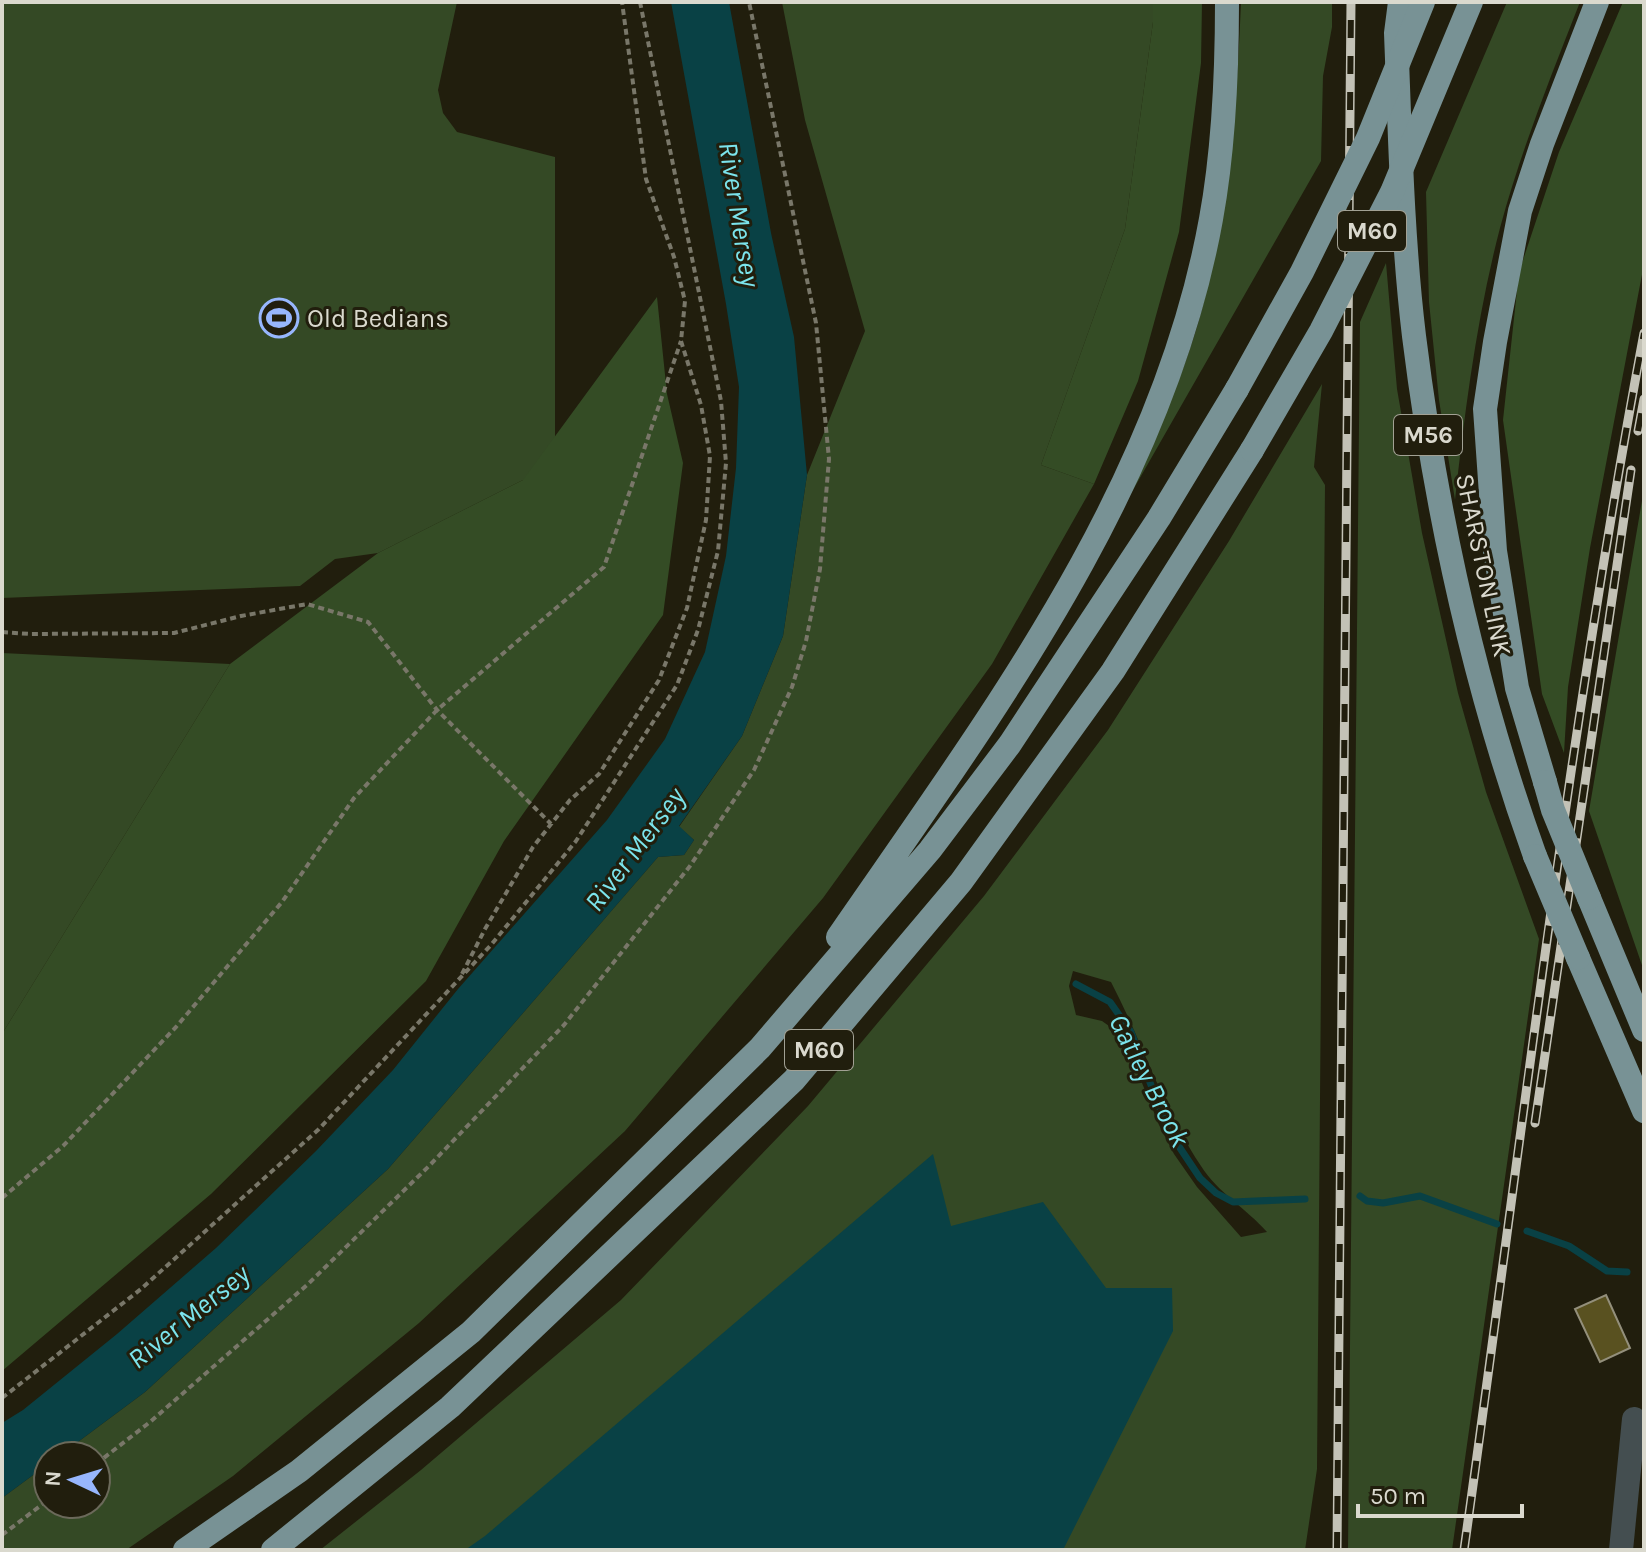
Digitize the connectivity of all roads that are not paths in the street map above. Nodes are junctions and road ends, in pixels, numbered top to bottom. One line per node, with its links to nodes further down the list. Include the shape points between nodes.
1 (1227, 2): 7 (highway, M60, via 1211,217 1184,330 1128,474 1036,642)
2 (1400, 2): 8 (highway, SHARSTON LINK / M56, bridge, via 1396,33 1414,334 1429,442 1467,629 1535,856)
3 (1423, 2): 7 (highway, M60, bridge, via 1368,138 1302,272 1159,518 1010,744 930,850)
4 (1471, 2): 11 (highway, M60, bridge, via 1392,192 1321,331 1113,671 961,882 794,1080 450,1407)
5 (1597, 2): 6 (highway, SHARSTON LINK / M56, bridge, via 1520,211 1485,409 1497,566 1517,688 1553,810)
6 (1644, 1030)
7 (760, 1048): 10 (highway, M60, via 471,1332 299,1471)
8 (1644, 1111)
9 (1634, 1419): 12 (lane)
10 (185, 1550)
11 (273, 1550)
12 (1621, 1550)

